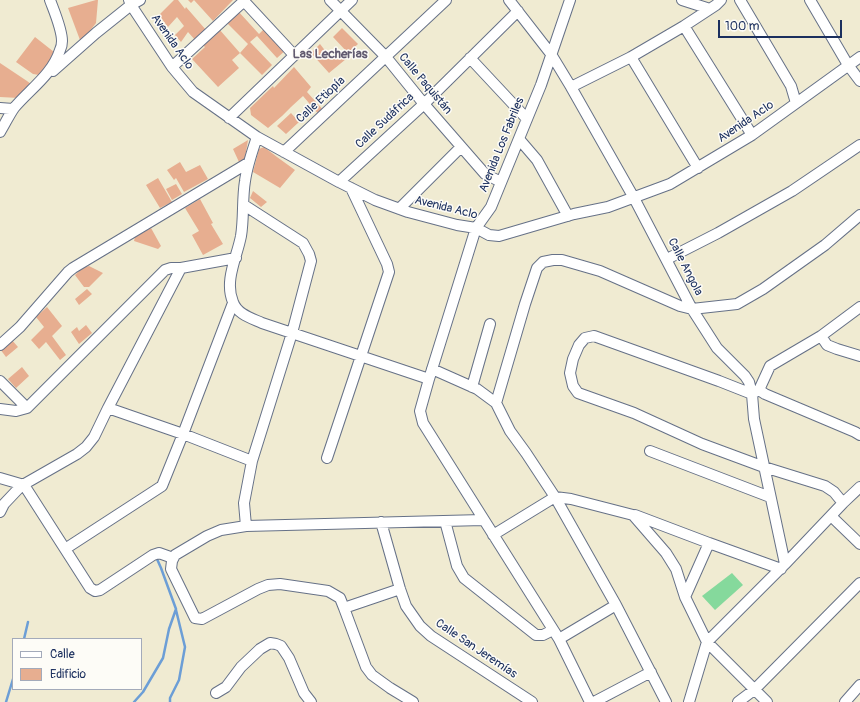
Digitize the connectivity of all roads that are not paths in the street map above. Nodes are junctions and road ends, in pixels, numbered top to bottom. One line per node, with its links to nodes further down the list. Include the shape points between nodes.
1 (50, 0): 26 (street, via 62,42 57,57)
2 (243, 0): 18 (street); 24 (street)
3 (330, 0): 14 (street, Calle Paquistán)
4 (352, 0): 14 (street)
5 (446, 0): 19 (street, Calle Etiopía)
6 (509, 0): 15 (street, Calle Angola)
7 (570, 0): 17 (street, Avenida Los Fabriles)
8 (682, 0): 13 (street)
9 (722, 0): 13 (street)
10 (740, 0): 28 (street, via 791,86)
11 (133, 2): 24 (street, Avenida Aclo); 26 (street)
12 (815, 2): 23 (street)
13 (710, 9): 16 (street)
14 (340, 11): 18 (street); 19 (street, Calle Paquistán)
15 (518, 11): 17 (street, Calle Angola); 22 (street, Calle Sudáfrica)
16 (684, 26): 20 (street); 35 (street)
17 (551, 54): 27 (street, Calle Angola); 33 (street, Avenida Los Fabriles)
18 (294, 56): 32 (street)
19 (386, 57): 29 (street, Calle Paquistán); 40 (street, Calle Etiopía)
20 (631, 57): 27 (street); 42 (street)
21 (860, 57): 23 (street, Avenida Aclo)
22 (470, 58): 29 (street, Calle Sudáfrica); 33 (street)
23 (848, 65): 25 (street); 28 (street, Avenida Aclo)
24 (172, 67): 32 (street, Avenida Aclo, via 193,92)
25 (860, 81)
26 (40, 82): 31 (street)
27 (571, 87): 46 (street, Calle Angola)
28 (796, 103): 35 (street, Avenida Aclo)
29 (424, 104): 39 (street, Calle Paquistán); 43 (street, Calle Sudáfrica)
30 (0, 108): 31 (street)
31 (13, 109): 34 (street)
32 (229, 118): 36 (street, Avenida Aclo)
33 (527, 119): 37 (street, Avenida Los Fabriles)
34 (0, 132)
35 (752, 135): 42 (street, Avenida Aclo)
36 (258, 137): 40 (street, Avenida Aclo); 41 (street)
37 (519, 139): 44 (street, Avenida Los Fabriles); 50 (street, via 537,160)
38 (860, 145): 53 (street, via 792,191 718,234)
39 (461, 147): 44 (street, Calle Paquistán, via 485,174); 48 (street)
40 (284, 152): 43 (street, Avenida Aclo)
41 (248, 163): 47 (street, via 244,182); 63 (street, via 73,268 20,327)
42 (698, 168): 46 (street, Avenida Aclo, via 670,184)
43 (339, 182): 45 (street, Avenida Aclo)
44 (501, 182): 51 (street, Avenida Los Fabriles, via 491,207)
45 (351, 188): 48 (street, Avenida Aclo); 64 (street, via 389,272)
46 (634, 198): 50 (street, Avenida Aclo); 53 (street, Calle Angola)
47 (244, 205): 52 (street); 61 (street, via 303,243 309,254 311,261)
48 (399, 209): 51 (street, Avenida Aclo)
49 (860, 215): 57 (street, via 825,245 747,299 737,304)
50 (568, 216): 51 (street, Avenida Aclo, via 499,236 489,235)
51 (476, 228): 66 (street, Avenida Los Fabriles)
52 (236, 258): 54 (street); 55 (street, via 231,274 230,291)
53 (667, 259): 57 (street, Calle Angola)
54 (181, 268): 72 (street, via 165,270); 73 (street)
55 (233, 303): 58 (street); 59 (street)
56 (860, 307): 62 (street)
57 (692, 309): 70 (street, Calle Angola, via 717,348 745,376); 71 (street, via 600,271 562,260 543,262 537,268 525,304)
58 (242, 314): 59 (street); 61 (street)
59 (227, 317): 75 (street)
60 (490, 324): 69 (street)
61 (292, 334): 64 (street); 79 (street)
62 (821, 336): 65 (street, via 827,345); 70 (street, via 770,366)
63 (0, 345)
64 (361, 356): 67 (street); 78 (street)
65 (860, 356)
66 (432, 368): 67 (street, Avenida Los Fabriles); 69 (street)
67 (429, 379): 90 (street, Avenida Los Fabriles, via 420,411 423,423)
68 (0, 381): 72 (street)
69 (472, 387): 71 (street)
70 (755, 392): 76 (street); 80 (street, Calle Angola, via 754,420); 80 (street, via 594,336 585,338 579,344 570,373 573,386 578,393 634,413 702,444)
71 (496, 403): 84 (street, via 510,431)
72 (27, 408): 74 (street, via 16,411)
73 (108, 408): 75 (street); 82 (street, via 94,437 86,447)
74 (0, 409)
75 (184, 434): 79 (street); 97 (street, via 162,486)
76 (860, 435)
77 (650, 451): 85 (street)
78 (328, 458)
79 (252, 461): 93 (street, via 244,503)
80 (764, 467): 85 (street, Calle Angola); 86 (street, via 825,486)
81 (0, 478): 82 (street)
82 (24, 485): 87 (street, via 4,504); 97 (street)
83 (860, 487): 86 (street)
84 (555, 497): 88 (street); 94 (street); 103 (street)
85 (770, 497): 99 (street, Calle Angola)
86 (843, 503): 89 (street)
87 (0, 512)
88 (633, 515): 95 (street); 102 (street, via 666,553 676,569)
89 (831, 516): 96 (street); 99 (street)
90 (483, 520): 91 (street); 94 (street)
91 (445, 521): 92 (street); 105 (street, via 457,566 464,578 536,635)
92 (381, 522): 93 (street); 101 (street, Calle San Jeremías)
93 (246, 526): 98 (street, via 221,530 206,536)
94 (493, 535): 105 (street)
95 (709, 543): 99 (street); 102 (street)
96 (860, 544)
97 (65, 549): 98 (street, via 90,588 95,591 154,555)
98 (173, 558): 104 (street, via 171,569 195,618 202,619 268,585 280,584 328,591 340,598)
99 (783, 566): 107 (street)
100 (860, 583): 110 (street)
101 (400, 589): 104 (street); 114 (street, Calle San Jeremías, via 406,606 420,626 431,636)
102 (685, 597): 107 (street)
103 (616, 605): 106 (street); 108 (street)
104 (344, 608): 113 (street, via 366,667 372,675)
105 (553, 630): 106 (street)
106 (559, 639): 115 (street)
107 (707, 642): 110 (street); 118 (street)
108 (651, 672): 116 (street); 117 (street)
109 (860, 685): 121 (street)
110 (754, 690): 119 (street); 120 (street)
111 (216, 693): 112 (street, via 226,686 260,649 270,643 281,646)
112 (311, 702)
113 (413, 702)
114 (532, 702)
115 (590, 702)
116 (594, 702)
117 (666, 702)
118 (689, 702)
119 (738, 702)
120 (766, 702)
121 (845, 702)

